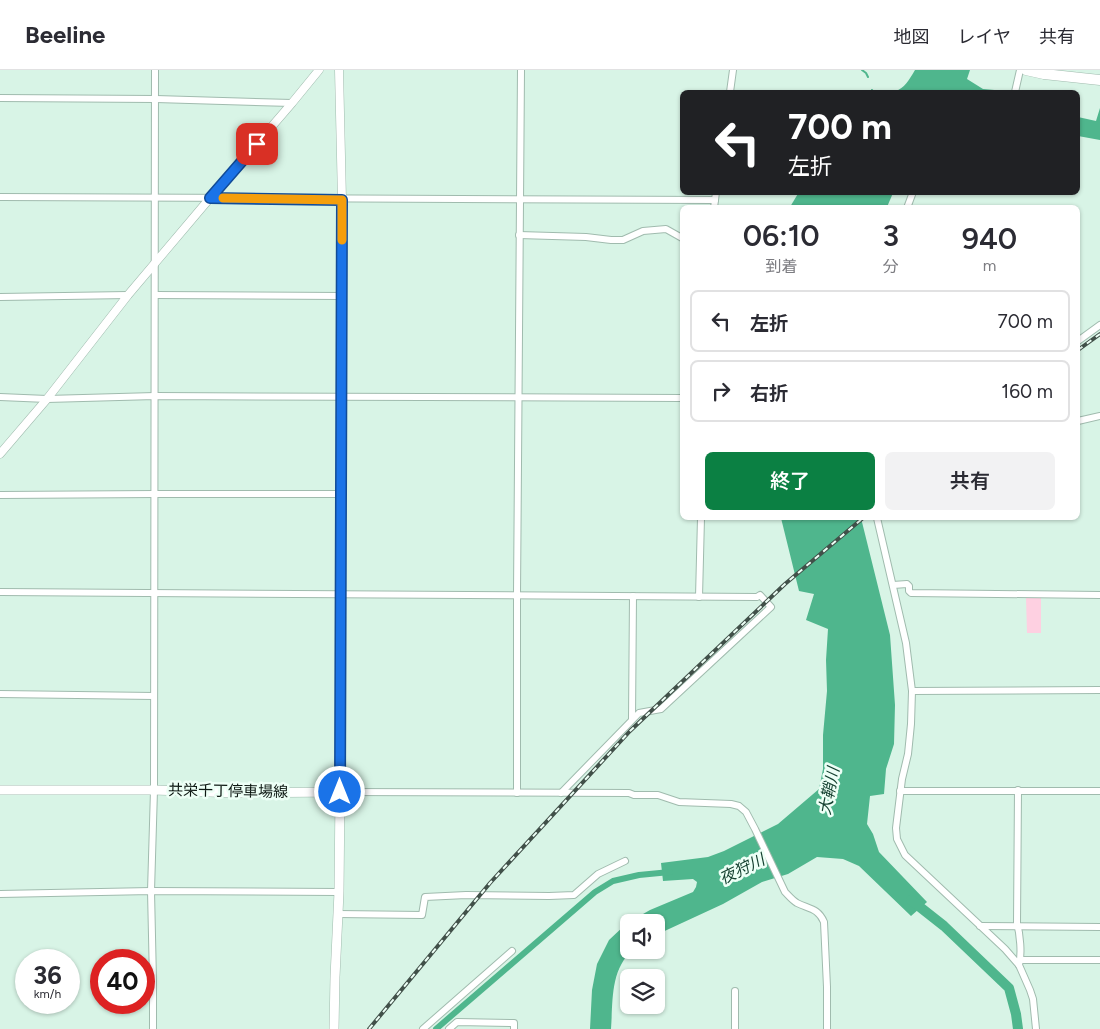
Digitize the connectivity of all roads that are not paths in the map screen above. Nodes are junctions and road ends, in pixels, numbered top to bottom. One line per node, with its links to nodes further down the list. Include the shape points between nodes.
1 (155, 70): 12 (street)
2 (319, 70): 13 (street)
3 (339, 70): 17 (street)
4 (520, 70): 18 (street)
5 (733, 70): 9 (street)
6 (1020, 70): 10 (street)
7 (1026, 70): 8 (main road)
8 (1100, 80)
9 (730, 90)
10 (1015, 90)
11 (0, 98): 12 (street)
12 (156, 99): 13 (street); 16 (street)
13 (292, 103): 15 (street)
14 (0, 198): 16 (street)
15 (210, 198): 16 (street); 17 (street); 22 (street)
16 (156, 199): 22 (street)
17 (342, 200): 18 (street); 25 (street)
18 (519, 200): 19 (street); 20 (street)
19 (715, 204)
20 (519, 235): 21 (street, via 623,240 643,231 666,229); 32 (street)
21 (680, 237)
22 (156, 262): 23 (street); 24 (street)
23 (128, 295): 26 (street); 34 (street)
24 (155, 295): 25 (street); 30 (street)
25 (341, 296): 31 (street)
26 (0, 297)
27 (1100, 325): 28 (street)
28 (1080, 340)
29 (0, 396): 34 (street)
30 (155, 396): 31 (street); 34 (street); 38 (street)
31 (341, 396): 32 (street); 39 (street)
32 (518, 397): 33 (street); 47 (street)
33 (680, 398)
34 (46, 399): 37 (street)
35 (1100, 416): 36 (street)
36 (1080, 421)
37 (0, 454)
38 (155, 494): 39 (street); 40 (street); 45 (street)
39 (340, 494): 46 (street)
40 (0, 495)
41 (701, 520): 50 (street)
42 (877, 520): 43 (street)
43 (893, 585): 48 (street, via 907,584 911,593); 52 (street, via 906,643)
44 (0, 592): 45 (street)
45 (155, 593): 46 (street); 54 (street)
46 (340, 594): 47 (street); 61 (street)
47 (517, 595): 49 (street); 62 (street)
48 (1100, 595)
49 (633, 596): 50 (street); 55 (street)
50 (699, 596): 55 (street, via 757,598 760,595 771,607 661,710 639,713)
51 (1100, 690): 52 (street)
52 (912, 691): 59 (street, via 908,754)
53 (0, 694): 54 (street)
54 (154, 696): 57 (street)
55 (632, 719): 63 (street)
56 (0, 790): 57 (main road, 共栄千丁停車場線)
57 (154, 790): 61 (main road, 共栄千丁停車場線); 65 (street)
58 (1018, 790): 59 (street); 60 (street); 70 (street)
59 (900, 791): 69 (street, via 896,828 900,848)
60 (1100, 791)
61 (340, 792): 62 (street); 66 (main road)
62 (517, 793): 63 (street)
63 (561, 793): 82 (street, via 658,795 679,802 731,804 746,812 785,892 798,904 819,913 824,922)
64 (625, 861): 68 (street, via 598,874 574,895 425,897 422,915)
65 (151, 891): 66 (street); 67 (street); 76 (street)
66 (339, 892): 68 (main road)
67 (0, 894)
68 (338, 914): 77 (main road)
69 (980, 926): 70 (street); 74 (street)
70 (1018, 926): 71 (street); 74 (street)
71 (1100, 927)
72 (512, 951): 78 (street)
73 (1100, 960): 74 (street)
74 (1019, 962): 83 (street, via 1033,999)
75 (735, 991): 81 (street)
76 (153, 1029)
77 (334, 1029)
78 (423, 1029)
79 (449, 1029): 80 (street, via 457,1022 514,1023)
80 (514, 1029)
81 (735, 1029)
82 (827, 1029)
83 (1036, 1029)

